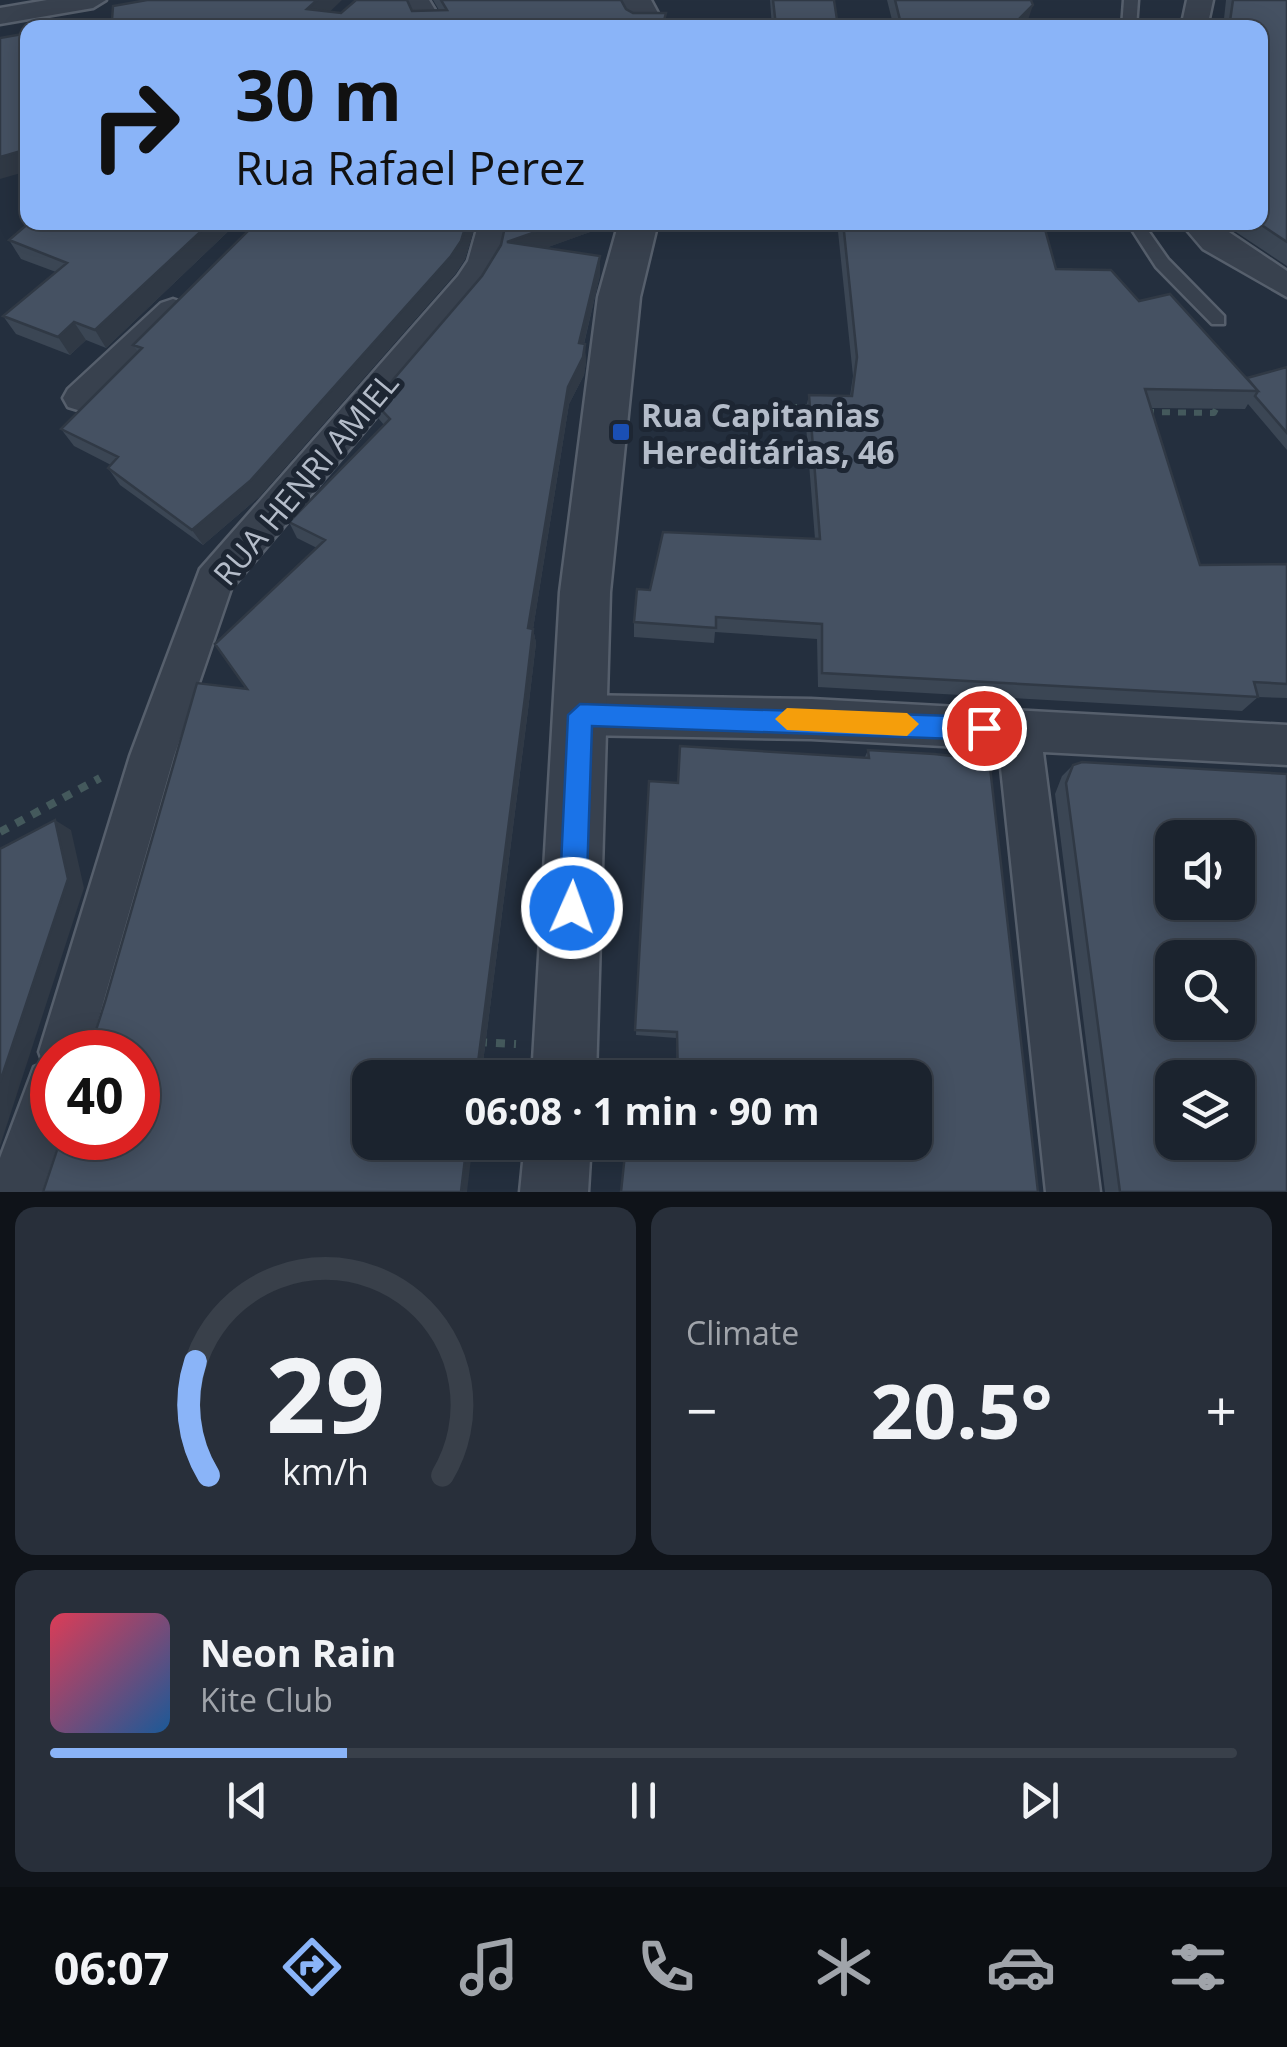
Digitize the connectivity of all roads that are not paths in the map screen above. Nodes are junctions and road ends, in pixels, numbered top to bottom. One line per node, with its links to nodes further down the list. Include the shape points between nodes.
1 (93, 0): 2 (street)
2 (0, 16)
3 (493, 230): 14 (street, RUA HENRI AMIEL, via 470,284 214,581 152,756)
4 (637, 230): 11 (street, via 619,297 589,550)
5 (1139, 230): 9 (lane)
6 (1204, 230): 8 (street)
7 (200, 284): 10 (street)
8 (1287, 286)
9 (1218, 320)
10 (81, 398)
11 (580, 715): 12 (street); 15 (street)
12 (1019, 730): 13 (street); 20 (street)
13 (1287, 744)
14 (71, 1030)
15 (565, 1060)
16 (30, 1150): 18 (street)
17 (557, 1160): 19 (street)
18 (16, 1192)
19 (554, 1192)
20 (1073, 1192)

